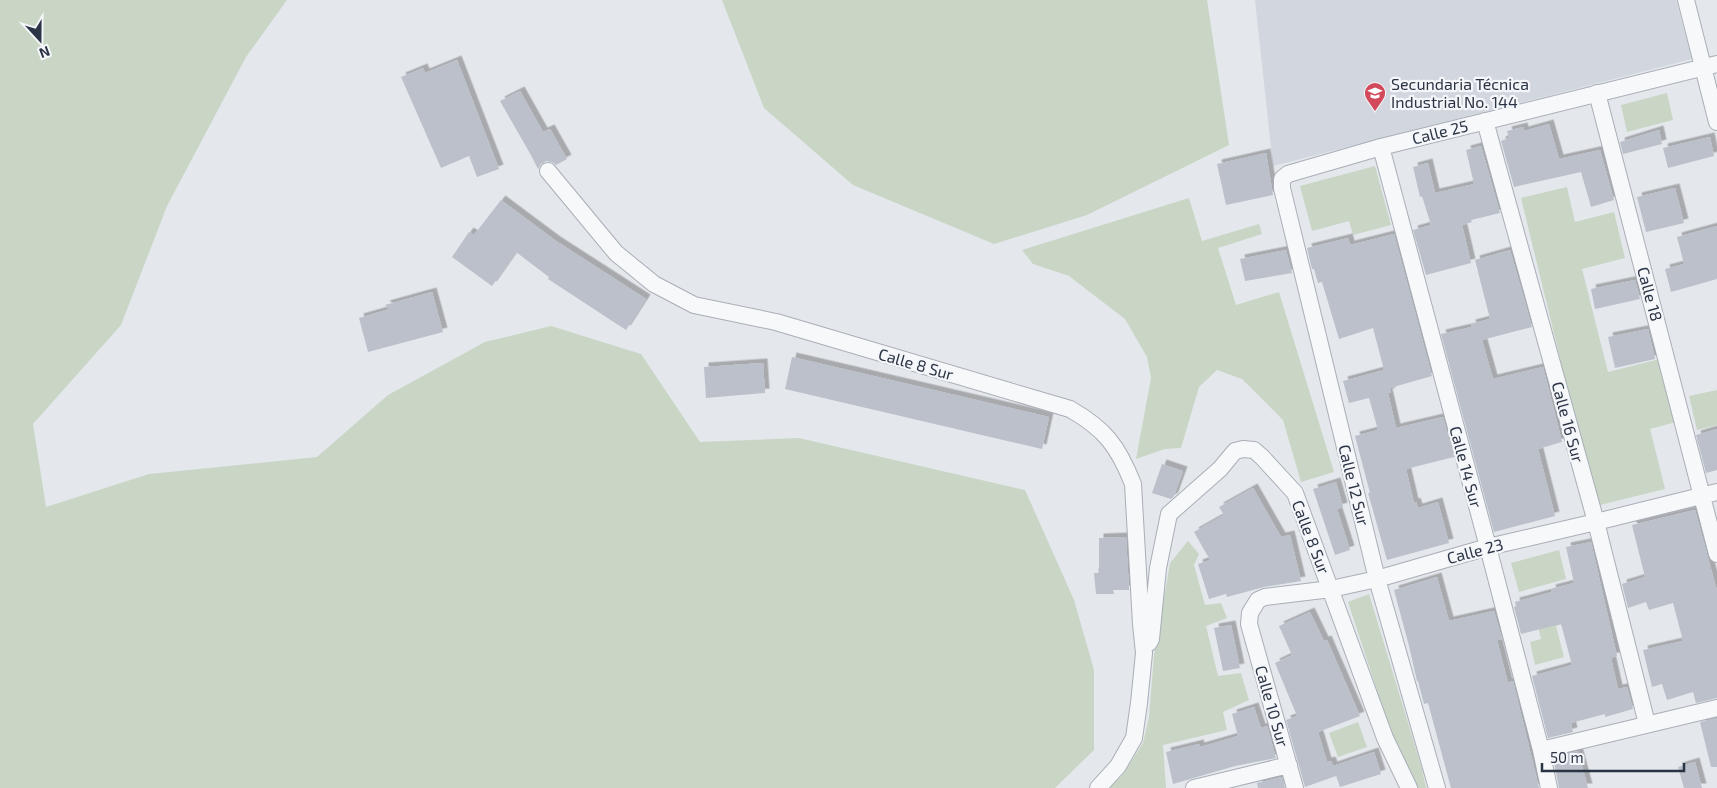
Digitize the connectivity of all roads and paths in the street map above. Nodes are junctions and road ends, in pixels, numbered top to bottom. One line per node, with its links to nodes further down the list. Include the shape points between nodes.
1 (1686, 0): 2 (street)
2 (1710, 66): 3 (street, Calle 25); 5 (street)
3 (1597, 93): 4 (street, Calle 25); 9 (street, Calle 18)
4 (1485, 121): 6 (street, Calle 25); 10 (street, Calle 16 Sur)
5 (1717, 122)
6 (1381, 147): 8 (street, Calle 25, via 1288,174); 11 (street, Calle 14 Sur)
7 (548, 171): 16 (street, Calle 8 Sur, via 616,253 654,284 694,305 776,322 1070,409 1089,420 1106,434 1133,484)
8 (1282, 179): 13 (street, Calle 12 Sur)
9 (1710, 494): 10 (street, Calle 23); 12 (street, Calle 18)
10 (1596, 522): 11 (street, Calle 23); 18 (street, Calle 16 Sur)
11 (1488, 547): 13 (street, Calle 23); 19 (street, Calle 14 Sur)
12 (1717, 554)
13 (1377, 579): 14 (street, Calle 23); 25 (street, Calle 12 Sur)
14 (1331, 588): 15 (street, Calle 23, via 1258,600 1250,613); 16 (street, Calle 8 Sur, via 1295,493 1262,456 1243,448 1169,514 1158,568 1151,639); 24 (street, Calle 8 Sur, via 1385,738)
15 (1249, 624): 20 (street, Calle 10 Sur)
16 (1144, 653): 21 (street, Calle 8 Sur, via 1134,738 1118,766)
17 (1717, 708): 18 (street)
18 (1647, 724): 19 (street)
19 (1541, 750): 26 (street, Calle 14 Sur)
20 (1289, 765): 22 (street); 23 (street, Calle 10 Sur)
21 (1098, 788)
22 (1194, 788)
23 (1295, 788)
24 (1409, 788)
25 (1437, 788)
26 (1550, 788)

